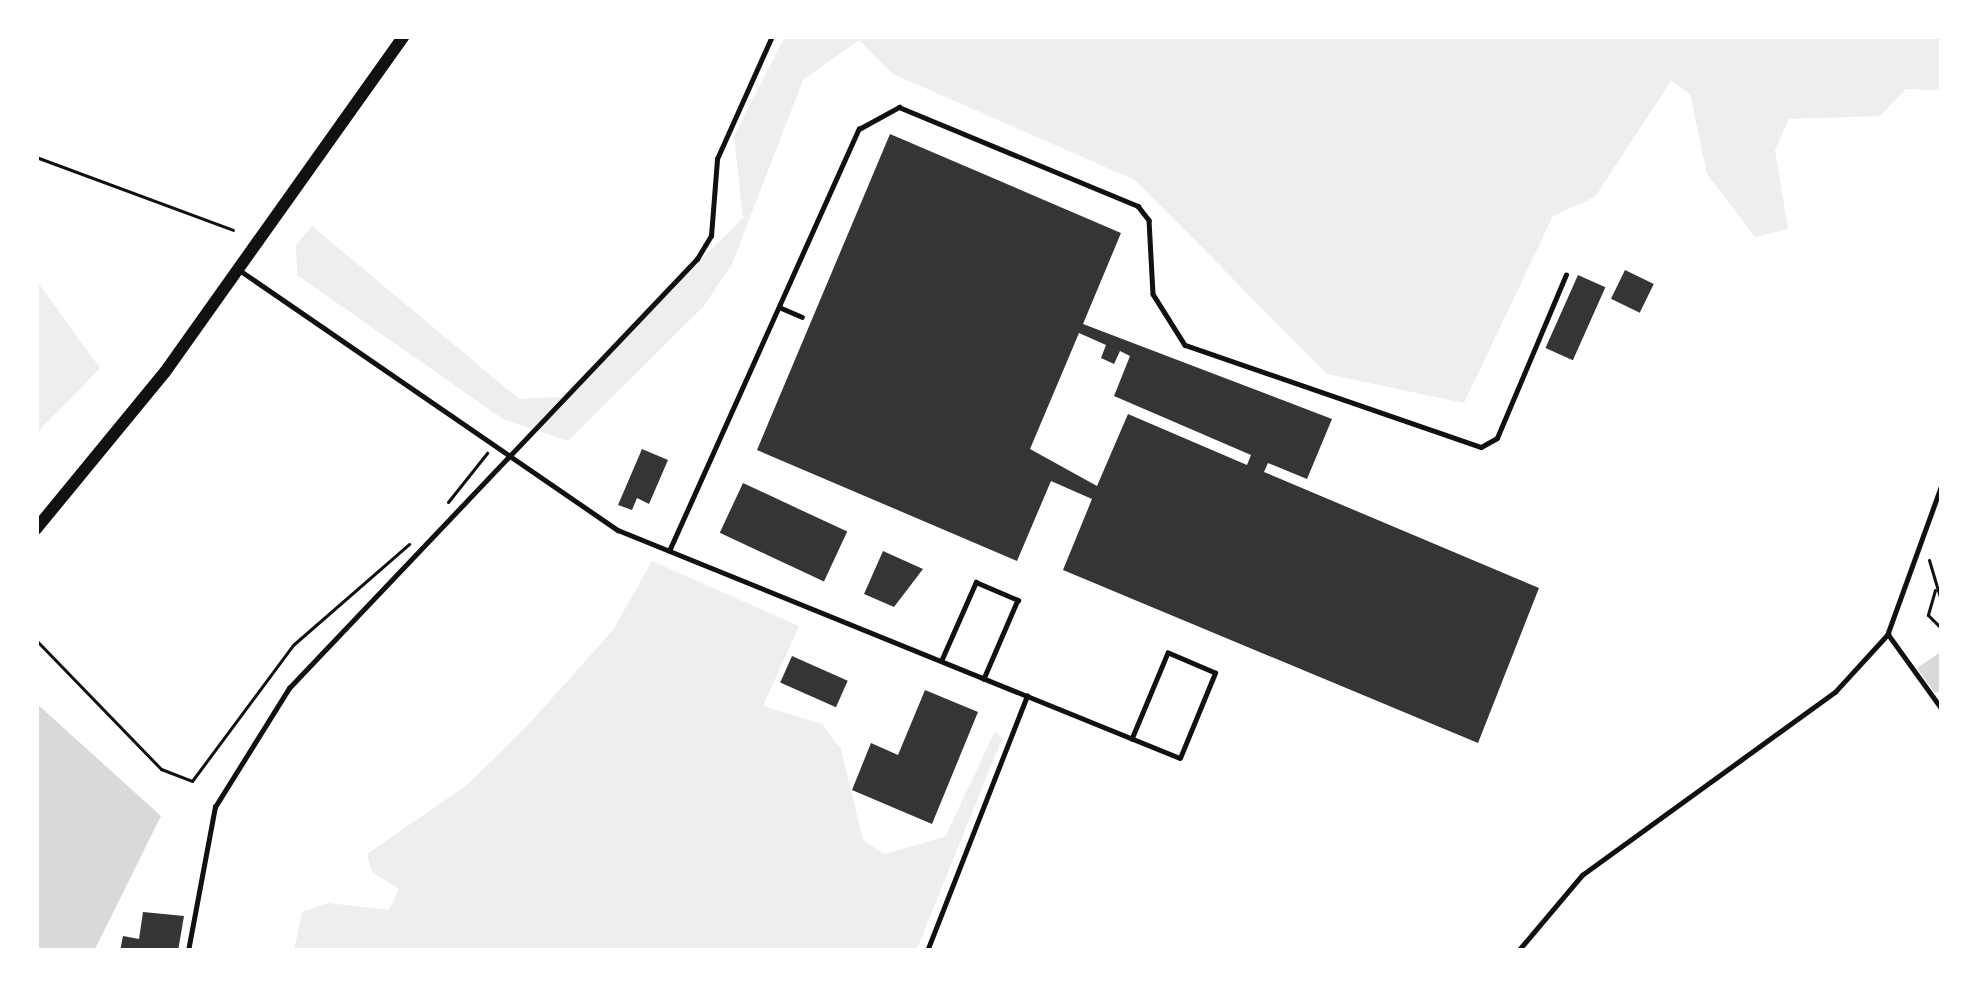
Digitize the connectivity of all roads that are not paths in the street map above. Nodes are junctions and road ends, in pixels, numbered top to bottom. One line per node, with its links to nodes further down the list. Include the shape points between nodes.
1 (404, 36): 3 (street)
2 (772, 36): 7 (lane, via 717,159 711,236 697,259)
3 (238, 269): 7 (lane); 9 (street)
4 (1566, 275): 5 (lane, via 1497,438 1481,447 1185,345 1153,294 1150,220 1138,206 899,107 859,129)
5 (779, 307): 6 (lane); 10 (lane)
6 (802, 317)
7 (503, 457): 10 (lane, via 595,520); 17 (lane, via 436,544 290,688 215,808)
8 (1942, 485): 11 (lane)
9 (36, 529)
10 (669, 550): 12 (lane)
11 (1888, 634): 15 (lane); 19 (lane, via 1835,692 1582,875)
12 (941, 661): 13 (lane); 13 (lane, via 976,582 1018,600)
13 (984, 679): 14 (lane)
14 (1027, 696): 16 (lane); 18 (lane)
15 (1942, 709)
16 (1132, 739): 16 (lane, via 1180,758 1214,673 1168,653)
17 (188, 951)
18 (927, 951)
19 (1518, 951)

